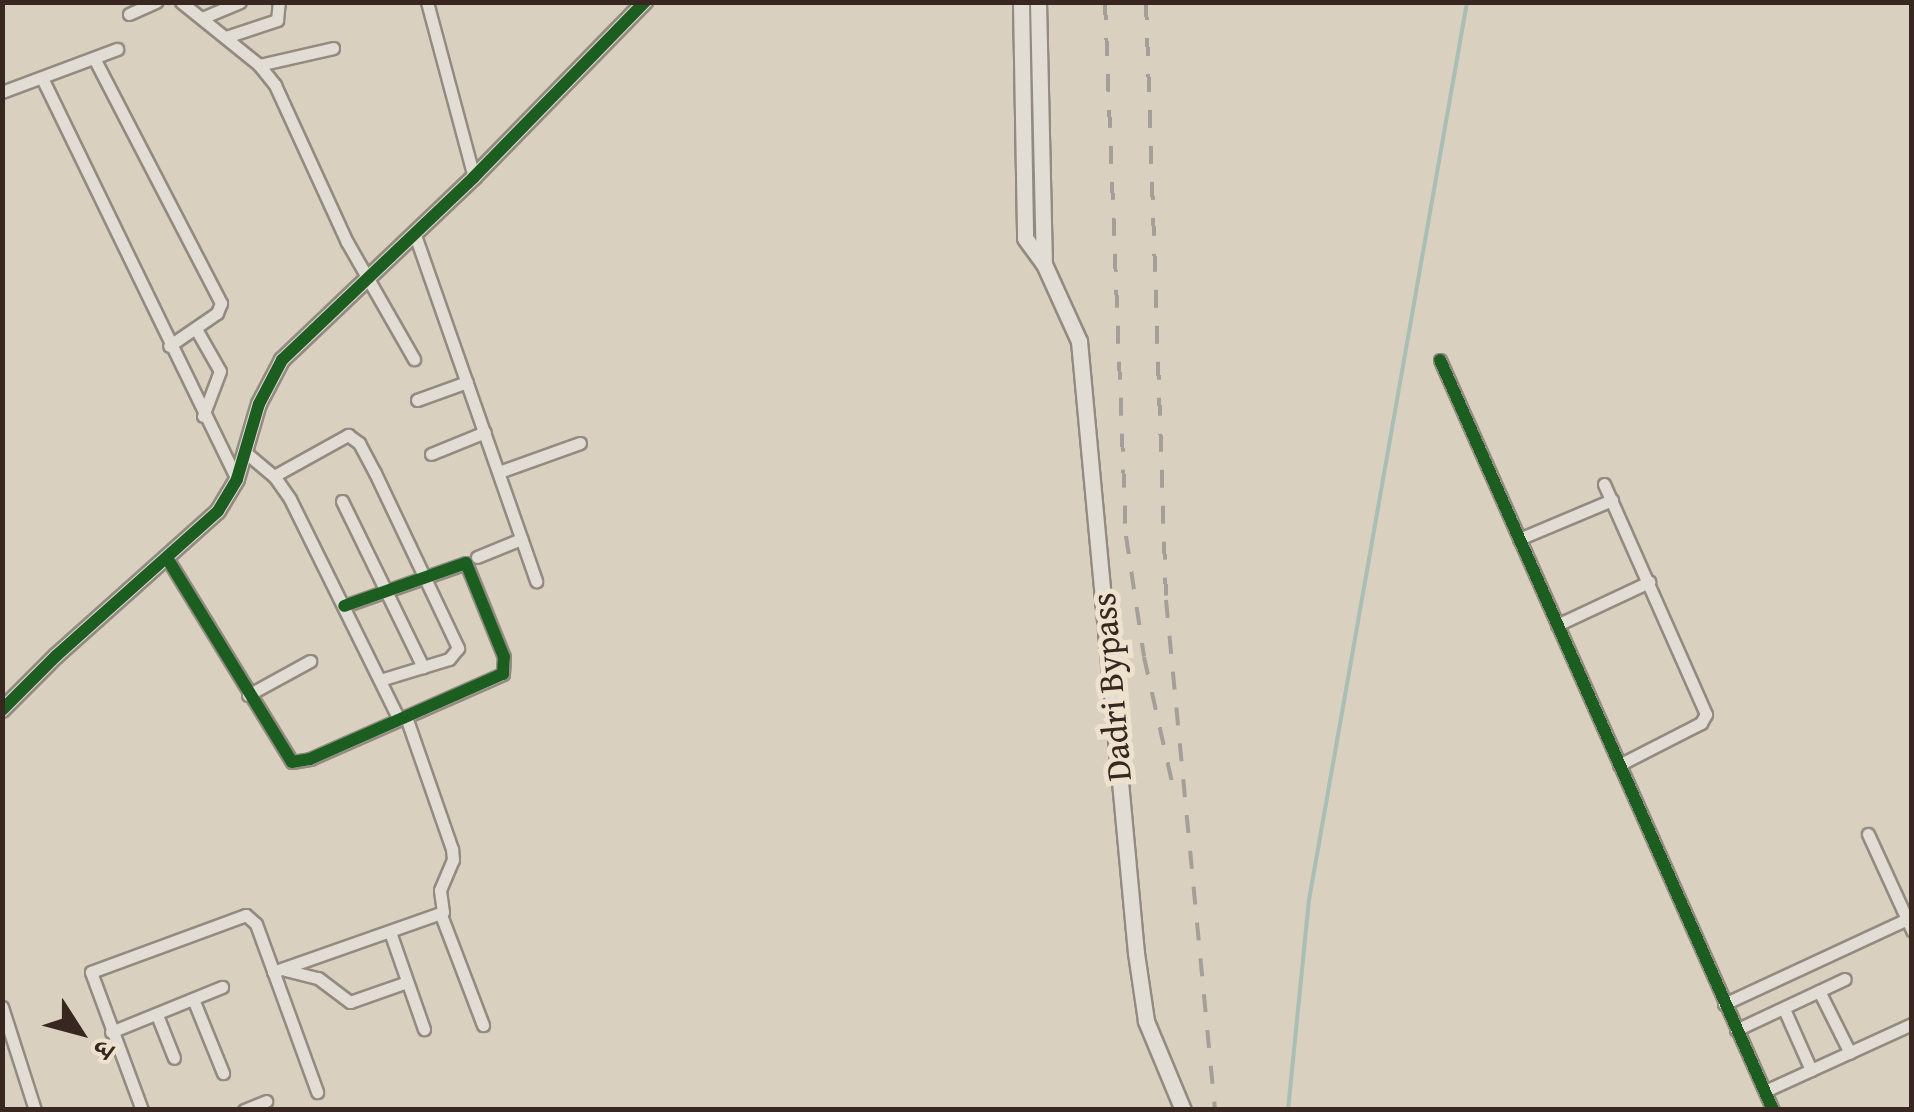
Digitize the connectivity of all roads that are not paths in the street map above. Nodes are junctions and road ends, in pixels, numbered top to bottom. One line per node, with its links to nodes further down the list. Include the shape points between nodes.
1 (156, 2): 9 (street)
2 (182, 2): 10 (street)
3 (240, 2): 10 (street)
4 (279, 2): 11 (street, via 277,20)
5 (426, 2): 18 (street)
6 (645, 2): 18 (street)
7 (1021, 2): 20 (main road, Dadri Bypass, via 1024,238)
8 (1038, 2): 20 (main road, Dadri Bypass)
9 (129, 14)
10 (202, 18): 11 (street)
11 (226, 38): 15 (street)
12 (333, 48): 15 (street)
13 (117, 49): 14 (street)
14 (95, 60): 16 (street); 22 (street, via 220,299 217,313)
15 (259, 65): 21 (street, via 283,96 347,242)
16 (43, 80): 17 (street); 23 (street)
17 (2, 92)
18 (474, 177): 19 (street)
19 (415, 235): 21 (street); 26 (street)
20 (1044, 264): 85 (main road, Dadri Bypass, via 1081,356 1146,1021)
21 (370, 278): 24 (street); 31 (street, via 282,360 268,380)
22 (196, 329): 23 (street); 28 (street, via 220,370)
23 (170, 346): 28 (street)
24 (414, 358)
25 (1440, 360): 40 (street)
26 (467, 382): 27 (street); 29 (street)
27 (418, 400)
28 (204, 416): 35 (street)
29 (485, 432): 32 (street); 33 (street)
30 (580, 443): 33 (street)
31 (245, 452): 34 (street); 35 (street)
32 (431, 454)
33 (499, 472): 39 (street)
34 (274, 476): 43 (street, via 342,437 354,437); 47 (street)
35 (237, 479): 42 (street, via 218,511)
36 (1604, 484): 37 (street)
37 (1612, 500): 40 (street); 45 (street)
38 (342, 501): 46 (street)
39 (521, 538): 41 (street); 44 (street)
40 (1519, 539): 48 (street)
41 (476, 557)
42 (167, 558): 52 (street); 53 (street)
43 (425, 575): 46 (street); 50 (street, via 458,648 454,656); 54 (street, via 466,563 505,669 500,678)
44 (536, 582)
45 (1650, 582): 48 (street); 55 (street, via 1705,719)
46 (384, 591): 47 (street); 50 (street)
47 (344, 606): 51 (street)
48 (1557, 625): 55 (street)
49 (310, 662): 52 (street)
50 (423, 667): 51 (street)
51 (380, 680): 54 (street)
52 (248, 695): 54 (street, via 295,763)
53 (2, 710)
54 (402, 718): 57 (street, via 454,855 441,888)
55 (1619, 765): 66 (street)
56 (1868, 834): 58 (street)
57 (441, 915): 59 (street); 71 (street)
58 (1909, 924): 66 (street)
59 (390, 932): 60 (street); 62 (street)
60 (276, 971): 62 (street, via 318,978 347,1002); 74 (street, via 246,915 93,968 91,980); 80 (street)
61 (1845, 979): 64 (street)
62 (407, 982): 72 (street)
63 (222, 987): 65 (street)
64 (1820, 991): 68 (street); 75 (street)
65 (193, 1000): 69 (street); 78 (street)
66 (1724, 1004): 73 (street)
67 (2, 1006): 82 (street)
68 (1784, 1009): 73 (street); 77 (street)
69 (156, 1015): 74 (street); 76 (street)
70 (1912, 1024): 75 (street)
71 (483, 1025)
72 (424, 1030)
73 (1736, 1030): 79 (street)
74 (111, 1032): 83 (street)
75 (1850, 1053): 77 (street)
76 (174, 1058)
77 (1811, 1070): 79 (street)
78 (222, 1073)
79 (1764, 1091): 86 (street)
80 (316, 1092)
81 (266, 1101): 84 (street)
82 (36, 1110)
83 (142, 1110)
84 (244, 1110)
85 (1183, 1110)
86 (1774, 1110)

